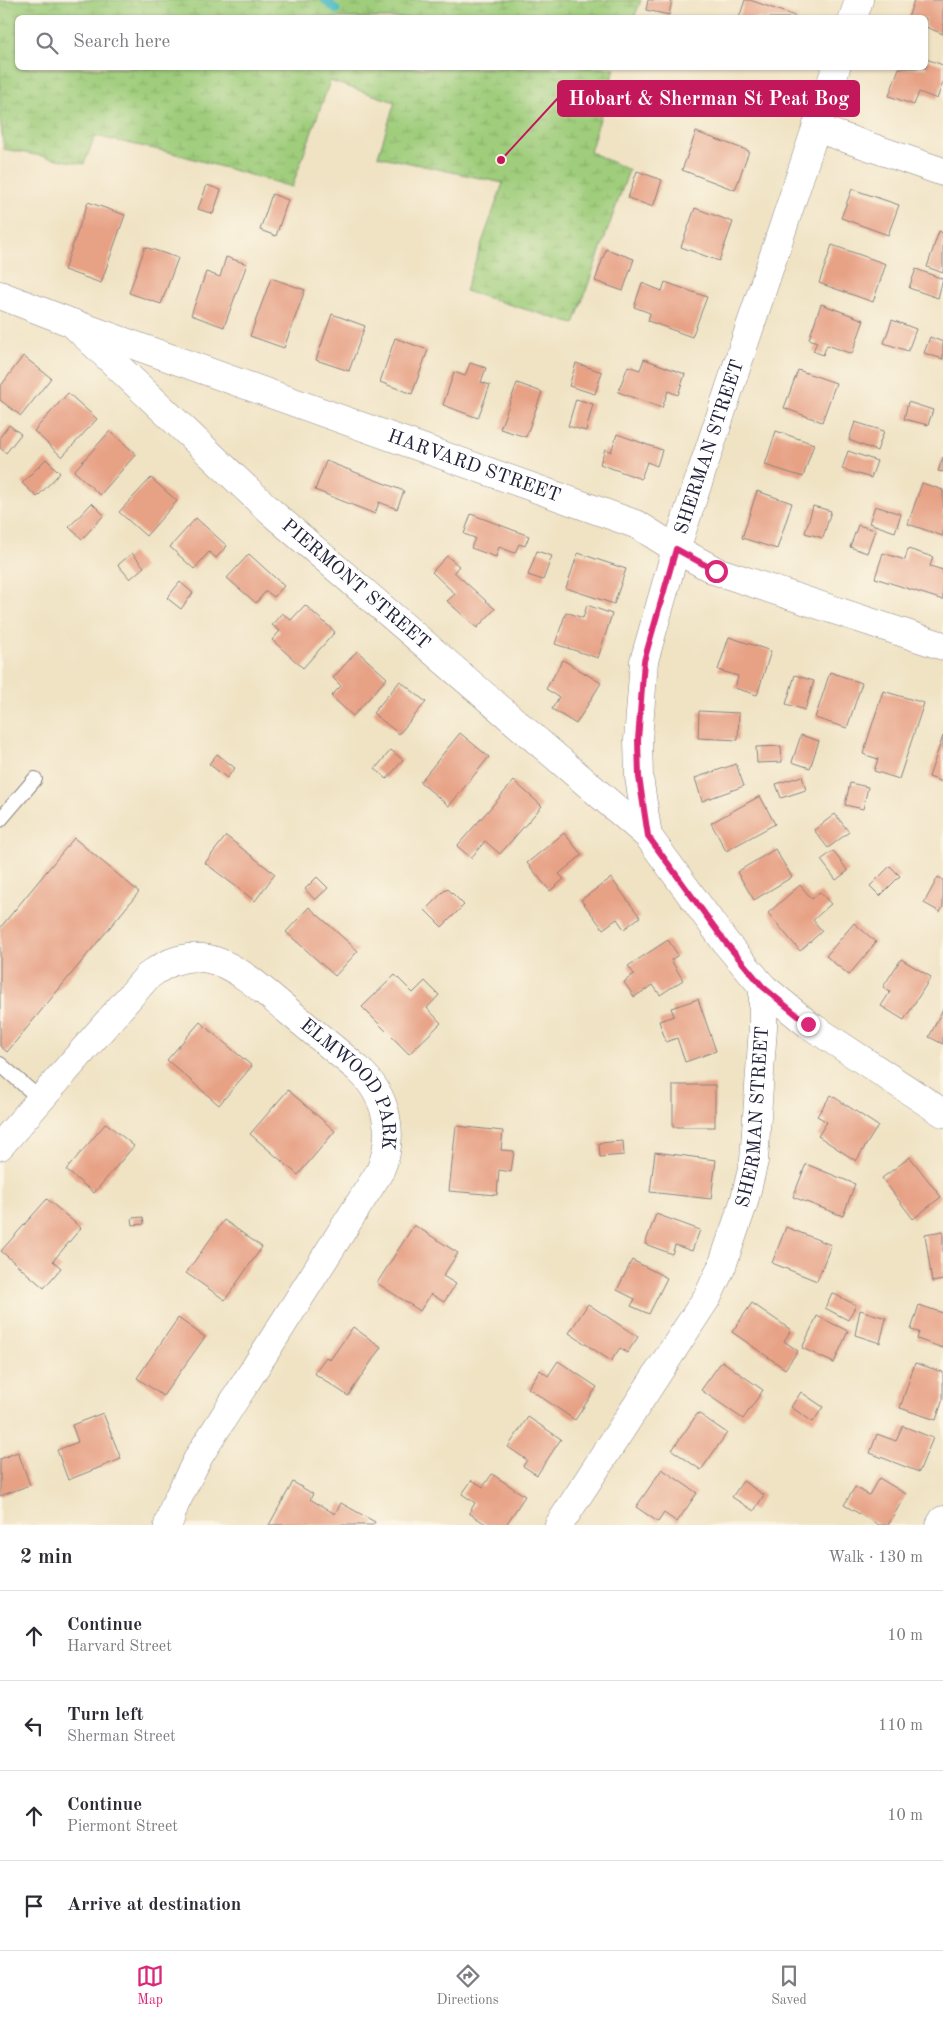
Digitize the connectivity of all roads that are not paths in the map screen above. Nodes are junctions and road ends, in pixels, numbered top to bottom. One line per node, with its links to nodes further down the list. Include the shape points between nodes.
1 (859, 0): 2 (street)
2 (854, 15)
3 (835, 70): 4 (street, SHERMAN STREET)
4 (816, 128): 5 (street); 8 (street, SHERMAN STREET)
5 (943, 172)
6 (0, 295): 7 (street, HARVARD STREET)
7 (72, 323): 8 (street, HARVARD STREET, via 638,525); 12 (street, PIERMONT STREET, via 271,512)
8 (676, 549): 9 (street, HARVARD STREET, via 716,571); 12 (street, SHERMAN STREET, via 644,661 638,740 639,777)
9 (943, 646)
10 (34, 780): 11 (lane)
11 (0, 820)
12 (648, 836): 13 (street, SHERMAN STREET, via 726,943)
13 (763, 987): 16 (street, via 808,1024); 20 (street, SHERMAN STREET, via 754,1161 722,1266 691,1324)
14 (0, 1064): 15 (lane)
15 (40, 1100): 17 (street, ELMWOOD PARK); 19 (street, ELMWOOD PARK, via 147,977 163,966 201,958 220,961 237,970 358,1068 377,1092 385,1110 386,1152 377,1176 199,1456)
16 (943, 1112)
17 (0, 1146)
18 (943, 1520): 21 (street)
19 (168, 1525)
20 (559, 1525)
21 (940, 1525)

